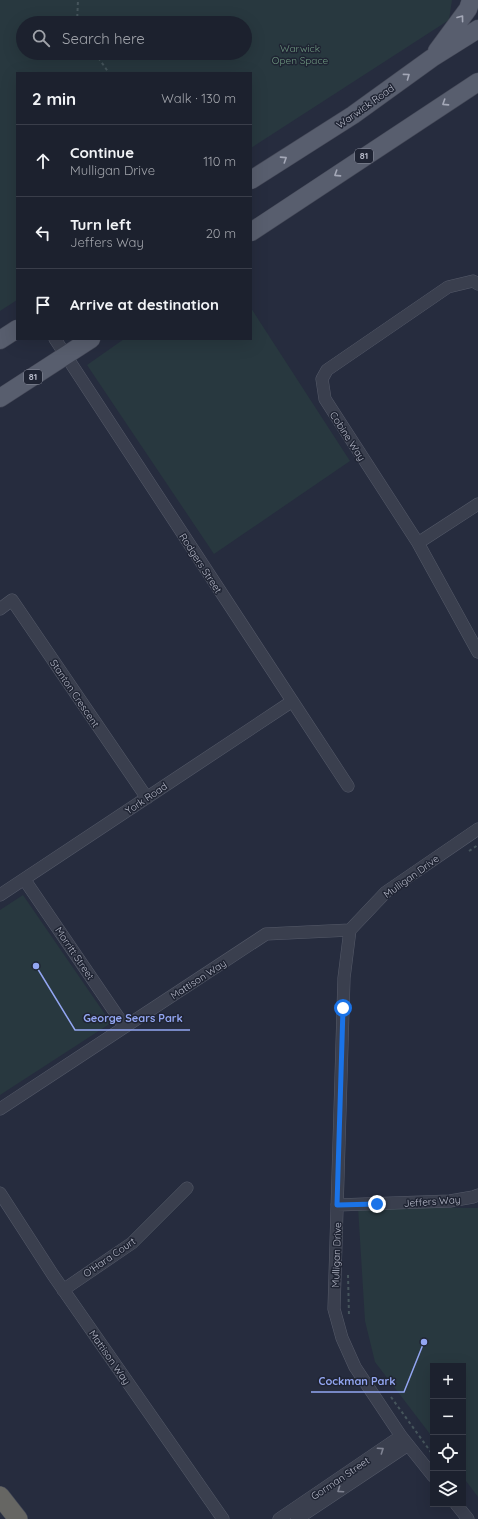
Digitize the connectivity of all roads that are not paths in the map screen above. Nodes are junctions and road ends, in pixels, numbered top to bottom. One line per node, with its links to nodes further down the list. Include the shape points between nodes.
1 (471, 0): 3 (main road, one-way to 1, via 468,9)
2 (478, 29): 3 (main road, Warwick Road)
3 (432, 58): 5 (main road, Warwick Road, one-way to 3, via 353,115)
4 (478, 82): 6 (main road, 81, one-way to 6)
5 (252, 179)
6 (252, 231)
7 (478, 284): 15 (street, Cobine Way, via 473,282 448,287 327,370 322,379 325,399)
8 (16, 330): 9 (main road)
9 (0, 340)
10 (56, 340): 12 (street, Rodgers Street)
11 (90, 340): 12 (main road, 81)
12 (66, 356): 13 (main road, 81); 18 (street, Rodgers Street)
13 (0, 398)
14 (478, 504): 15 (street)
15 (418, 543): 17 (street, Cobine Way)
16 (0, 608): 20 (street, Stanton Crescent, via 12,600)
17 (478, 652)
18 (291, 702): 19 (street, Rodgers Street); 20 (street, York Road)
19 (348, 786)
20 (147, 798): 22 (street, York Road)
21 (478, 829): 24 (street, Mulligan Drive, via 386,892)
22 (24, 879): 23 (street, York Road); 25 (street, Morritt Street)
23 (0, 895)
24 (350, 930): 25 (street, Mattison Way, via 266,934); 30 (street, Mulligan Drive, via 344,978)
25 (125, 1027): 26 (street, Mattison Way)
26 (0, 1109)
27 (187, 1188): 31 (street, O'Hara Court, via 132,1243)
28 (0, 1193): 31 (street, Mattison Way)
29 (478, 1195): 30 (street, Jeffers Way, via 450,1201)
30 (337, 1205): 32 (street, Mulligan Drive, via 334,1309 342,1338 354,1367)
31 (63, 1290): 37 (street, Mattison Way)
32 (404, 1441): 33 (street, Mulligan Drive); 38 (street, Gorman Street, one-way to 32); 39 (street, Gorman Street, one-way to 39)
33 (430, 1472)
34 (0, 1496): 36 (highway)
35 (458, 1507): 40 (street)
36 (18, 1519)
37 (223, 1519)
38 (279, 1519)
39 (297, 1519)
40 (468, 1519)

